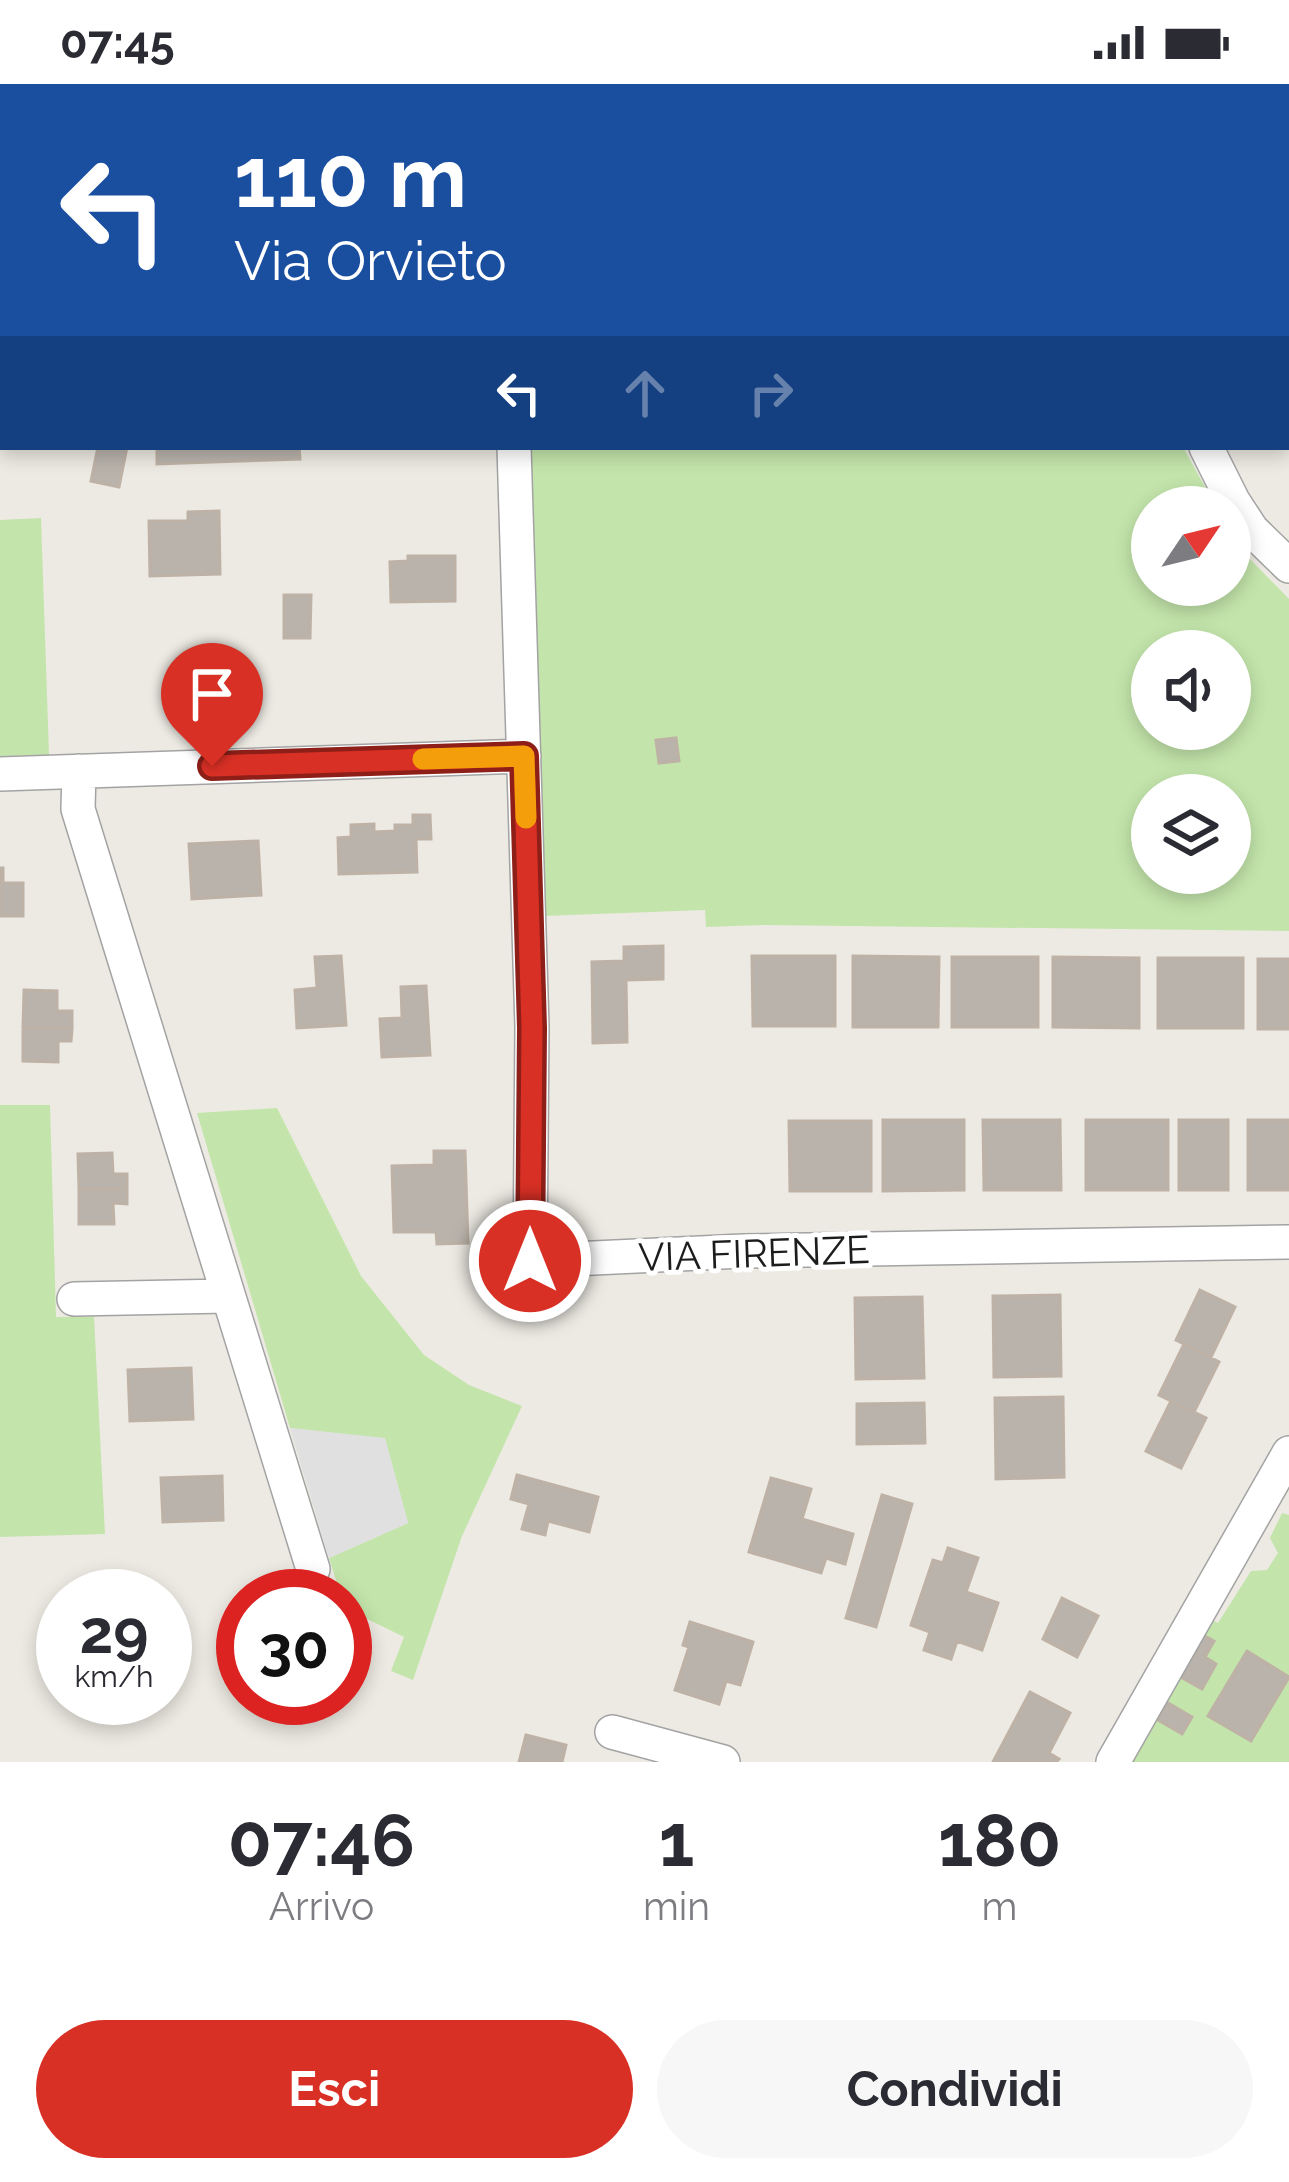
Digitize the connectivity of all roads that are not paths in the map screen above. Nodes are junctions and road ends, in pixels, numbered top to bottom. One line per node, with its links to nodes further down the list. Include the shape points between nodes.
1 (514, 450): 4 (street, VIA FIRENZE)
2 (1208, 450): 3 (street, via 1252,530)
3 (1289, 566)
4 (524, 756): 5 (street); 7 (street, VIA FIRENZE, via 530,1261)
5 (79, 771): 6 (street); 8 (street, via 78,809)
6 (0, 774)
7 (1289, 1242)
8 (227, 1296): 9 (street); 11 (street)
9 (74, 1299)
10 (1289, 1453): 14 (street)
11 (313, 1569)
12 (612, 1732): 13 (street)
13 (723, 1762)
14 (1113, 1762)

